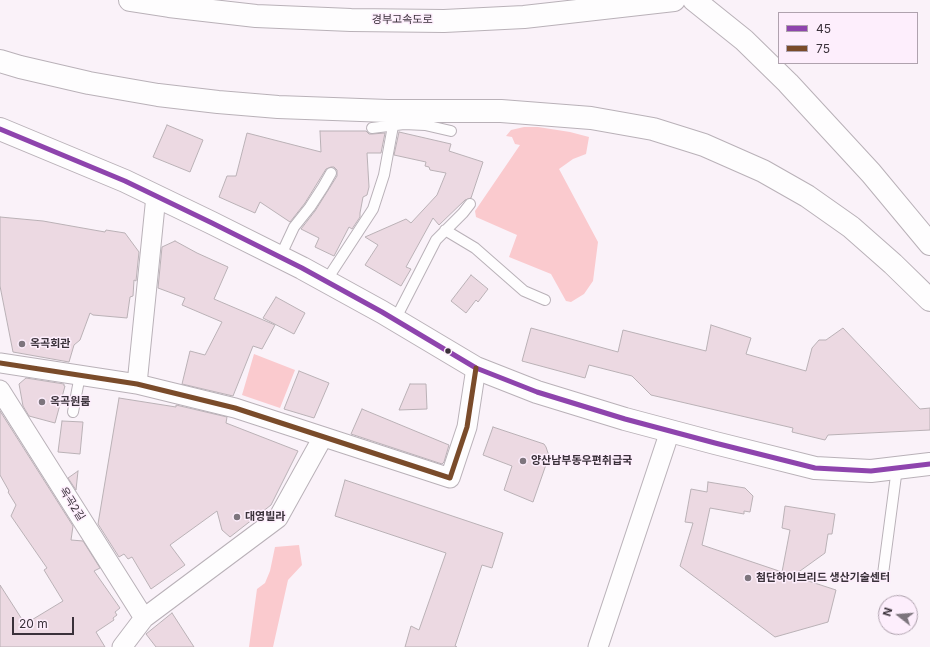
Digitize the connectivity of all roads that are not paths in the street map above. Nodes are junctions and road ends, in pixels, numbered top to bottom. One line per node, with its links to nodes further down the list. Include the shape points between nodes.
1 (130, 0): 2 (main road, 경부고속도로, via 256,16 444,21 524,17)
2 (674, 0)
3 (694, 0): 13 (main road, via 744,40 788,83 871,173)
4 (0, 60): 17 (main road, via 89,83 218,102 388,111 501,111 590,118 653,129 710,147 763,170 807,196 851,227)
5 (393, 126): 6 (lane); 8 (lane, via 425,125); 15 (lane, via 384,175 372,208)
6 (372, 128)
7 (0, 129): 10 (main road)
8 (451, 131)
9 (330, 172): 14 (lane, via 324,187 294,227)
10 (156, 196): 14 (main road); 22 (street)
11 (470, 204): 12 (lane)
12 (445, 230): 16 (lane, via 475,248 524,291); 18 (lane, via 432,247)
13 (930, 244)
14 (280, 257): 15 (main road)
15 (326, 281): 18 (main road)
16 (545, 300)
17 (930, 300)
18 (395, 320): 20 (main road)
19 (0, 364): 21 (street)
20 (476, 368): 25 (main road, via 537,392); 26 (street, via 467,427 450,478)
21 (80, 375): 22 (street); 24 (lane)
22 (137, 384): 26 (street, via 235,408)
23 (0, 390): 30 (street, 옥곡2길)
24 (73, 412)
25 (670, 431): 28 (main road, via 814,468 871,471); 32 (street)
26 (323, 437): 30 (street, via 278,518)
27 (930, 464): 28 (main road)
28 (897, 468): 29 (lane)
29 (883, 574)
30 (144, 618): 31 (street)
31 (122, 647)
32 (598, 647)

